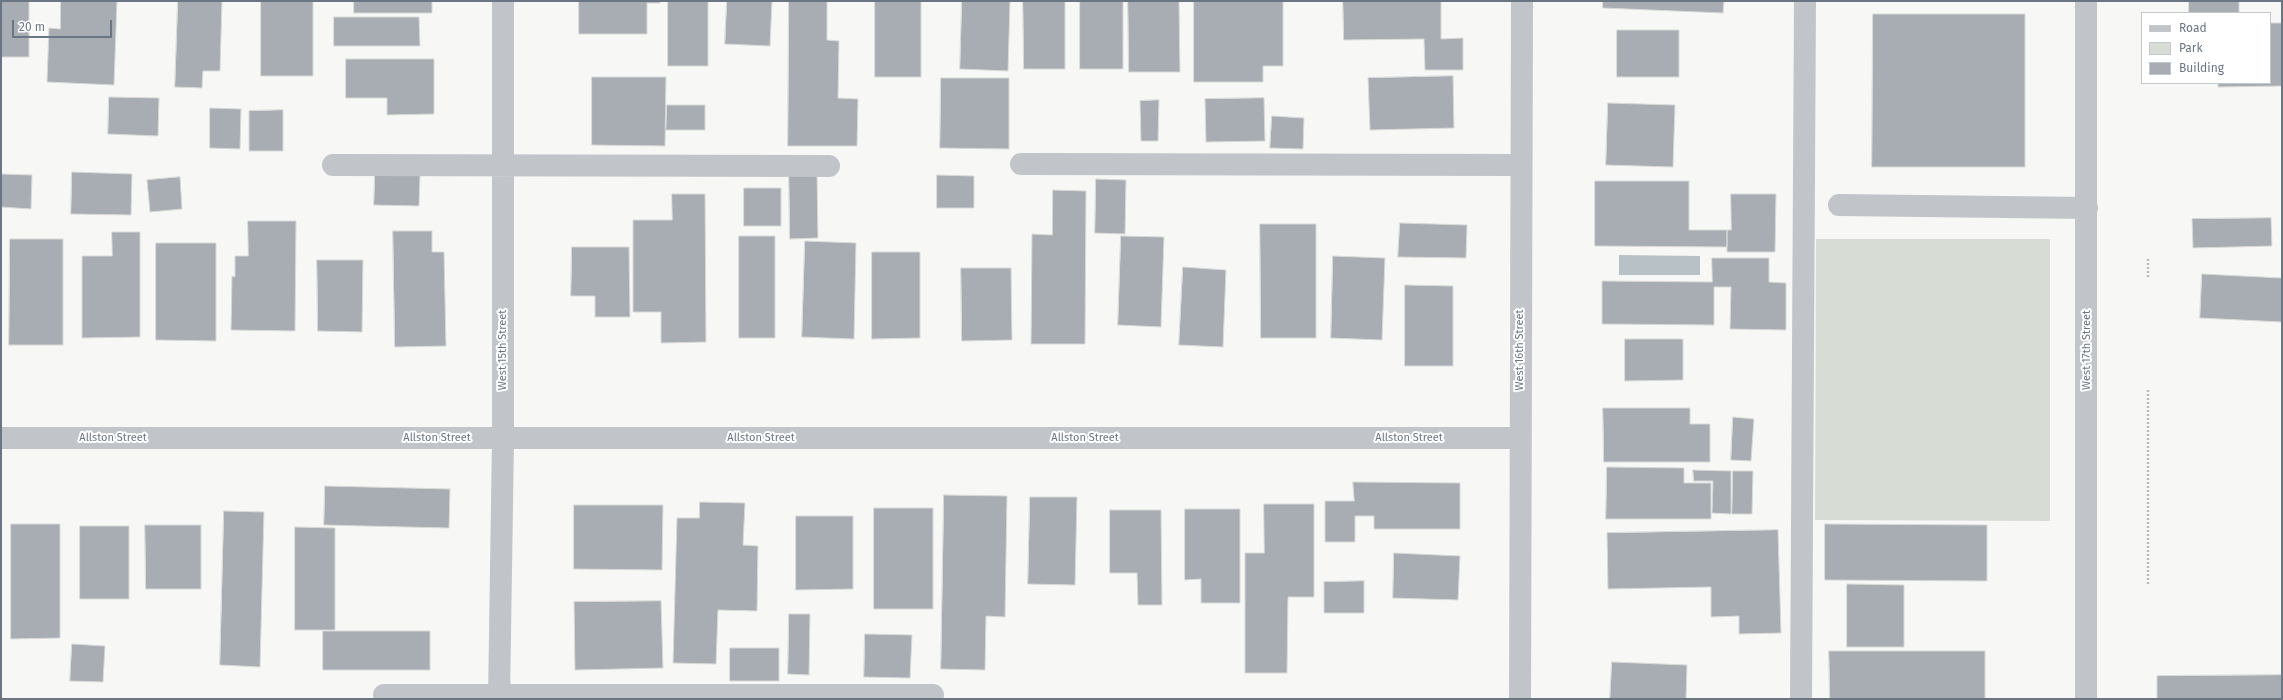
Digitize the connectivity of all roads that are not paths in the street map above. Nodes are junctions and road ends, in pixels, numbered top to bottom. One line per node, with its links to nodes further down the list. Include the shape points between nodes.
1 (503, 1): 8 (street, West 15th Street)
2 (1522, 1): 7 (street, West 16th Street)
3 (1805, 1): 19 (street)
4 (2086, 1): 11 (street, West 17th Street)
5 (1021, 164): 7 (street)
6 (333, 165): 8 (street)
7 (1521, 165): 14 (street, West 16th Street)
8 (502, 166): 9 (street); 13 (street, West 15th Street)
9 (829, 166)
10 (1839, 205): 11 (street)
11 (2087, 208): 20 (street, West 17th Street)
12 (1, 438): 13 (street, Allston Street)
13 (503, 438): 14 (street, Allston Street); 17 (street, West 15th Street)
14 (1520, 438): 18 (street, West 16th Street)
15 (384, 695): 17 (street)
16 (933, 695): 17 (street)
17 (499, 697)
18 (1520, 699)
19 (1801, 699)
20 (2086, 699)

